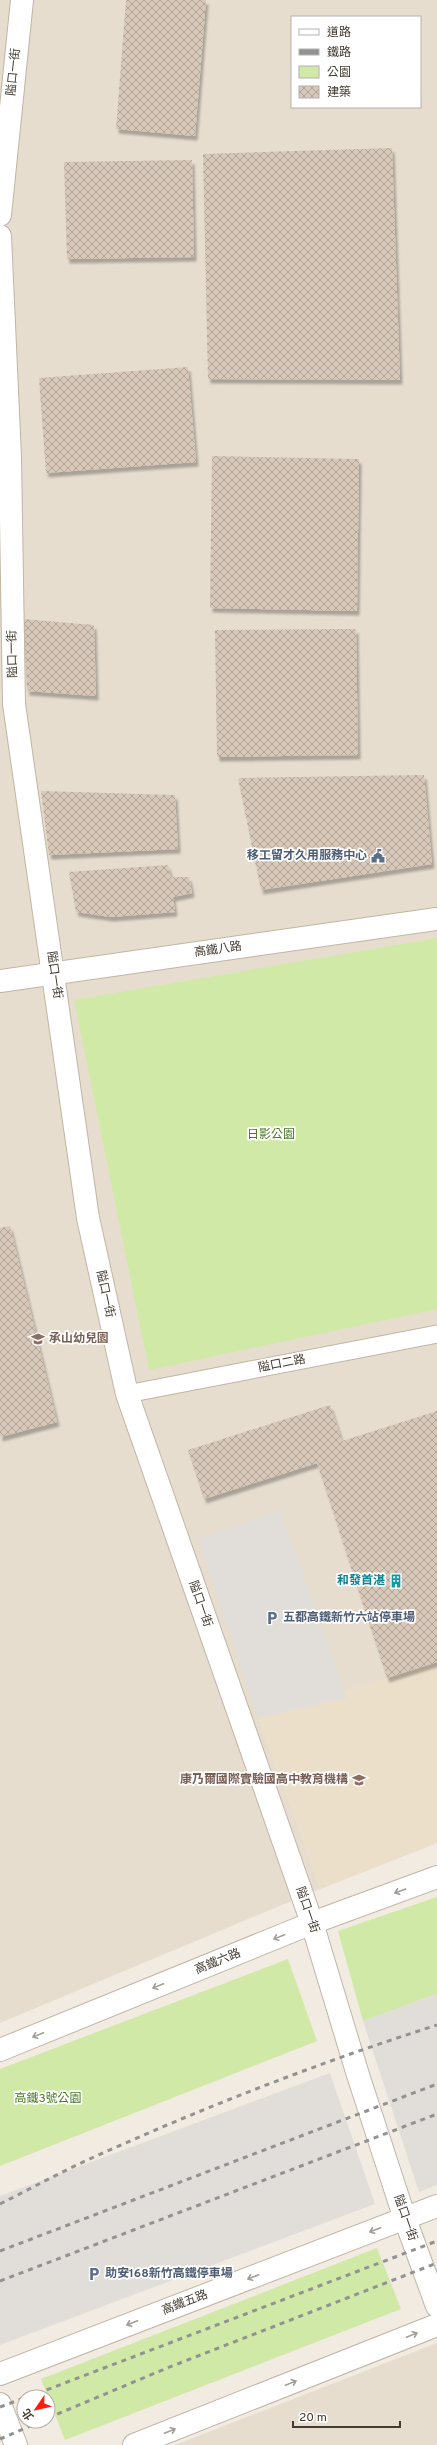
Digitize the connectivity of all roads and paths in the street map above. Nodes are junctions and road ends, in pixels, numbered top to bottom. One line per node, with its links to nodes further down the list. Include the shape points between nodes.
1 (22, 0): 2 (street, 隘口一街)
2 (0, 215)
3 (0, 236): 5 (street, 隘口一街, via 10,457 14,704)
4 (437, 919): 5 (street, 高鐵八路)
5 (54, 973): 6 (street, 高鐵八路); 8 (street, 隘口一街, via 88,1218)
6 (0, 981)
7 (437, 1334): 8 (lane, 隘口二路)
8 (127, 1394): 10 (street, 隘口一街)
9 (437, 1877): 10 (street, 高鐵六路, one-way to 10)
10 (312, 1923): 11 (street, 高鐵六路, one-way to 11); 13 (street, 隘口一街)
11 (0, 2050)
12 (437, 2206): 13 (street, 高鐵五路)
13 (405, 2219): 14 (street, 隘口一街); 16 (street, 高鐵五路, one-way to 16)
14 (437, 2306)
15 (437, 2325): 19 (street, one-way to 15)
16 (0, 2374)
17 (0, 2404): 18 (street)
18 (16, 2445)
19 (134, 2445)

